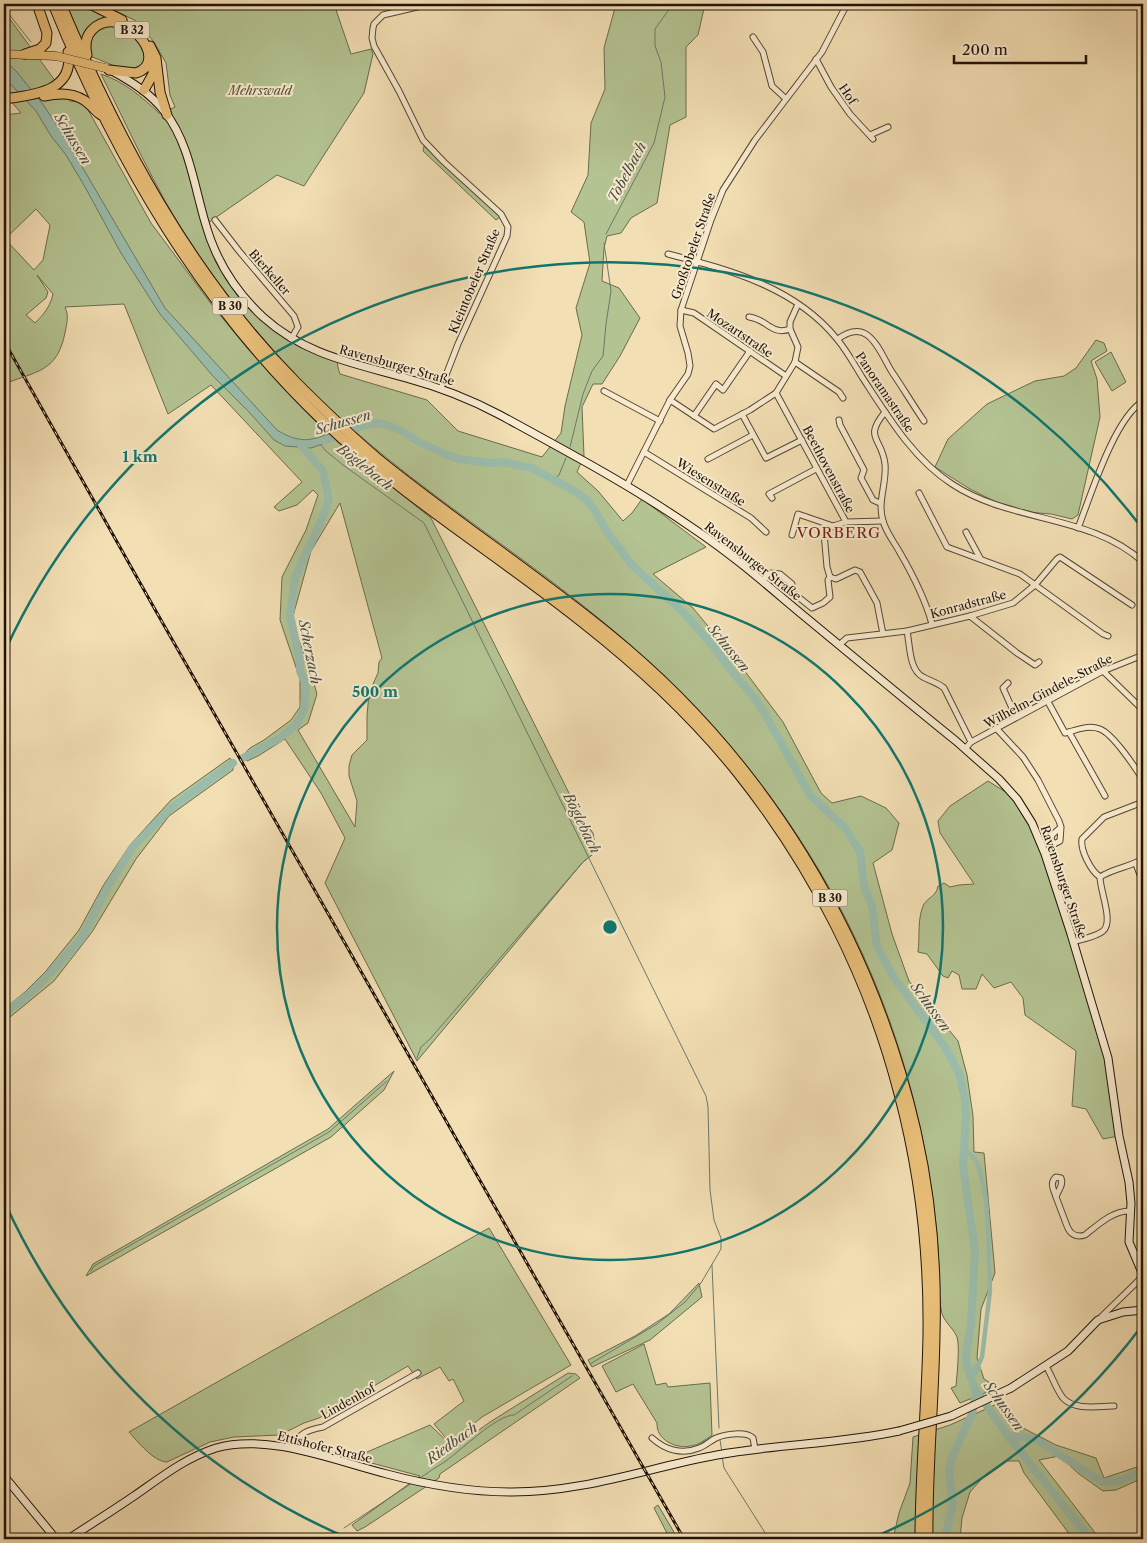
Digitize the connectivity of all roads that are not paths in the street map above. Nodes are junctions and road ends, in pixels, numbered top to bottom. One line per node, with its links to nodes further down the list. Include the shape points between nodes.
1 (36, 4): 11 (highway, via 47,36 45,46)
2 (54, 4): 7 (highway, B 30)
3 (61, 4): 15 (highway, B 30)
4 (90, 4): 14 (highway, via 137,30 152,49)
5 (430, 4): 34 (street, Kleintobeler Straße, via 382,15 374,24 374,46 423,140 501,214 508,227 507,236)
6 (847, 4): 12 (street, Großtobeler Straße)
7 (61, 23): 18 (highway, via 69,62 60,82 44,92); 20 (highway, B 30)
8 (752, 37): 17 (street, via 762,52 772,86)
9 (149, 50): 13 (highway, B 32, via 147,64 140,72 132,74); 15 (highway, B 32, via 125,24 116,20 102,21 89,33 86,41); 16 (highway, via 153,58 153,74)
10 (4, 54): 11 (main road, B 32)
11 (25, 54): 13 (main road, B 32, bridge, via 56,56)
12 (816, 59): 17 (street, Großtobeler Straße); 21 (street, Hof, via 850,114 872,137)
13 (107, 69): 16 (main road, Ravensburger Straße)
14 (158, 70): 16 (highway, via 155,85 148,91); 19 (highway)
15 (92, 74): 44 (highway, B 30, via 144,178 194,258 257,339)
16 (144, 90): 19 (main road, Ravensburger Straße)
17 (785, 98): 24 (street, Großtobeler Straße, via 723,190)
18 (4, 100): 20 (highway, B 30, via 74,95)
19 (167, 115): 29 (main road, Ravensburger Straße, via 184,148 205,225 222,264 252,307)
20 (104, 117): 44 (highway, B 30, via 159,218 219,306 286,383)
21 (888, 127)
22 (215, 220): 29 (street, Bierkeller, via 294,316 298,326)
23 (668, 254): 24 (street, Panoramastraße)
24 (697, 261): 25 (street, Panoramastraße, via 752,279); 26 (street, Großtobeler Straße)
25 (798, 304): 28 (street); 30 (street, Panoramastraße)
26 (681, 310): 31 (street, Mozartstraße, via 694,314); 38 (street, Großtobeler Straße, via 680,326 690,366)
27 (750, 317): 28 (street, via 757,318 777,332)
28 (790, 329): 32 (street, via 798,347)
29 (291, 338): 34 (main road, Ravensburger Straße, via 337,359)
30 (838, 339): 40 (street, Panoramastraße); 46 (street, via 854,331 877,343)
31 (750, 351): 33 (street, Mozartstraße); 42 (street, via 724,390 716,384)
32 (795, 362): 33 (street); 37 (street)
33 (786, 376): 36 (street)
34 (441, 388): 53 (main road, Ravensburger Straße, via 496,412)
35 (604, 391): 45 (street)
36 (776, 393): 41 (street); 48 (street, Beethovenstraße)
37 (843, 398)
38 (670, 400): 42 (street); 45 (street, Großtobeler Straße)
39 (1143, 401): 60 (street, via 1127,417 1111,446)
40 (885, 412): 56 (street, via 874,427 885,466); 60 (street, Panoramastraße, via 909,445 950,484 993,505)
41 (742, 414): 42 (street, via 714,429); 47 (street)
42 (694, 416)
43 (839, 420): 56 (street, via 864,470 861,478 873,500)
44 (330, 421): 49 (highway, B 30)
45 (660, 421): 50 (street, Großtobeler Straße)
46 (924, 421)
47 (753, 435): 48 (street, via 766,458); 51 (street)
48 (802, 440): 52 (street, Beethovenstraße)
49 (358, 447): 112 (highway, B 30, via 408,492 580,620 677,705 750,790 825,905 849,954 886,1050 907,1126 921,1200 928,1335); 113 (highway, B 30, via 610,634 646,665 717,736 762,793 831,901 877,1000 894,1048 917,1135 928,1199 933,1239 935,1334)
50 (644, 452): 53 (street, Großtobeler Straße); 61 (street, Wiesenstraße, via 752,518)
51 (708, 459)
52 (816, 469): 55 (street, via 770,494); 58 (street, Beethovenstraße)
53 (627, 485): 67 (main road, Ravensburger Straße)
54 (919, 493): 64 (street, via 947,547)
55 (772, 498)
56 (880, 503): 57 (street)
57 (883, 521): 58 (street, Beethovenstraße); 71 (street, via 918,584)
58 (846, 522): 59 (street)
59 (833, 526): 63 (street, via 798,514); 66 (street, via 824,533)
60 (1078, 528): 65 (street, Panoramastraße, via 1114,541)
61 (766, 532)
62 (966, 532): 64 (street)
63 (792, 535)
64 (980, 558): 68 (street, via 1020,574)
65 (1143, 562)
66 (830, 577): 67 (street, via 830,597 812,608 792,592 792,584 780,574 770,573); 73 (street, via 836,578 854,570 860,572 877,603)
67 (763, 581): 75 (main road, Ravensburger Straße)
68 (1035, 585): 69 (street, Konradstraße, via 1060,558); 70 (street, Konradstraße, via 1014,602); 74 (street)
69 (1132, 605)
70 (970, 616): 71 (street, Konradstraße); 77 (street, via 1036,665)
71 (932, 624): 72 (street, Konradstraße)
72 (907, 630): 73 (street, Konradstraße); 85 (street, via 914,668 922,677 944,688)
73 (883, 634): 75 (street, Konradstraße, via 847,638)
74 (1108, 636)
75 (839, 645): 86 (main road, Ravensburger Straße)
76 (1143, 655): 78 (street, Wilhelm-Gindele-Straße)
77 (1040, 662)
78 (1102, 671): 80 (street, Wilhelm-Gindele-Straße); 81 (street)
79 (1008, 683): 82 (street, via 1003,688)
80 (1047, 700): 82 (street, Wilhelm-Gindele-Straße); 84 (street, via 1065,733)
81 (1143, 710)
82 (1016, 717): 83 (street, Wilhelm-Gindele-Straße)
83 (996, 728): 85 (street, Wilhelm-Gindele-Straße); 90 (street, via 1033,772)
84 (1069, 732): 87 (street, via 1086,727 1100,729 1116,743); 88 (street)
85 (972, 742): 86 (street, Wilhelm-Gindele-Straße)
86 (965, 749): 95 (main road, Ravensburger Straße, via 1009,789 1032,823)
87 (1143, 780)
88 (1105, 796)
89 (1143, 802): 93 (street, via 1104,817 1082,839 1087,857)
90 (1061, 828)
91 (1143, 859): 92 (street)
92 (1136, 864): 93 (street); 94 (street)
93 (1100, 877): 95 (street, via 1107,927 1101,933)
94 (1143, 883)
95 (1073, 942): 99 (main road, Ravensburger Straße, via 1108,1058 1129,1182)
96 (1143, 942): 97 (street)
97 (1143, 948)
98 (1056, 1197): 99 (street, via 1069,1231 1074,1235 1085,1235 1116,1214)
99 (1130, 1211): 100 (main road, Ravensburger Straße, via 1129,1242)
100 (1142, 1270): 102 (street, via 1137,1282)
101 (1143, 1310): 102 (main road)
102 (1098, 1320): 103 (main road, Ettishofer Straße, via 1068,1351)
103 (1046, 1366): 105 (street, via 1062,1396 1069,1402 1085,1407); 108 (main road, Ettishofer Straße, bridge, via 1011,1388 951,1416 899,1431)
104 (418, 1373): 107 (street, Lindenhof, via 322,1426 306,1431 298,1436)
105 (1114, 1406)
106 (652, 1438): 108 (street, via 669,1449 686,1452 717,1437 747,1434 753,1438)
107 (293, 1449): 108 (main road, Ettishofer Straße, via 422,1483 514,1492 557,1489 623,1478); 111 (main road, Ettishofer Straße, via 243,1444 203,1453 169,1471)
108 (755, 1449)
109 (4, 1476): 110 (main road)
110 (56, 1539)
111 (68, 1539)
112 (920, 1539)
113 (928, 1539)

